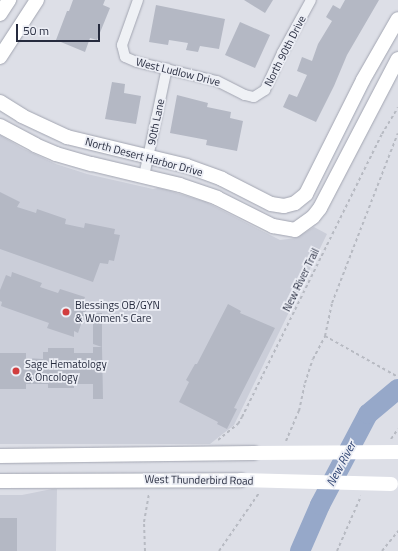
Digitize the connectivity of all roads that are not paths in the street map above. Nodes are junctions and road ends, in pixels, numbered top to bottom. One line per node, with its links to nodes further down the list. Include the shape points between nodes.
1 (9, 0): 5 (street)
2 (37, 0): 7 (street)
3 (138, 0): 9 (street, West Ludlow Drive, via 122,44 125,57)
4 (311, 0): 10 (street, North 90th Drive, via 265,90)
5 (0, 14)
6 (398, 20): 13 (street, North Desert Harbor Drive, via 364,80 306,194 295,203 284,206 271,204 222,179 187,166)
7 (0, 57)
8 (398, 59): 14 (street, North Desert Harbor Drive, via 320,208 313,217 295,230 273,226 217,198)
9 (167, 68): 10 (street, West Ludlow Drive, via 217,80); 13 (street, 90th Lane)
10 (254, 97)
11 (0, 102): 13 (street, North Desert Harbor Drive, via 22,116 68,137)
12 (0, 126): 14 (street, North Desert Harbor Drive, via 56,154)
13 (148, 157): 14 (street, 90th Lane)
14 (144, 176)
15 (395, 446): 16 (street, bridge, via 254,453)
16 (0, 456)
17 (0, 481): 18 (street, West Thunderbird Road, bridge, via 149,479)
18 (395, 484)

